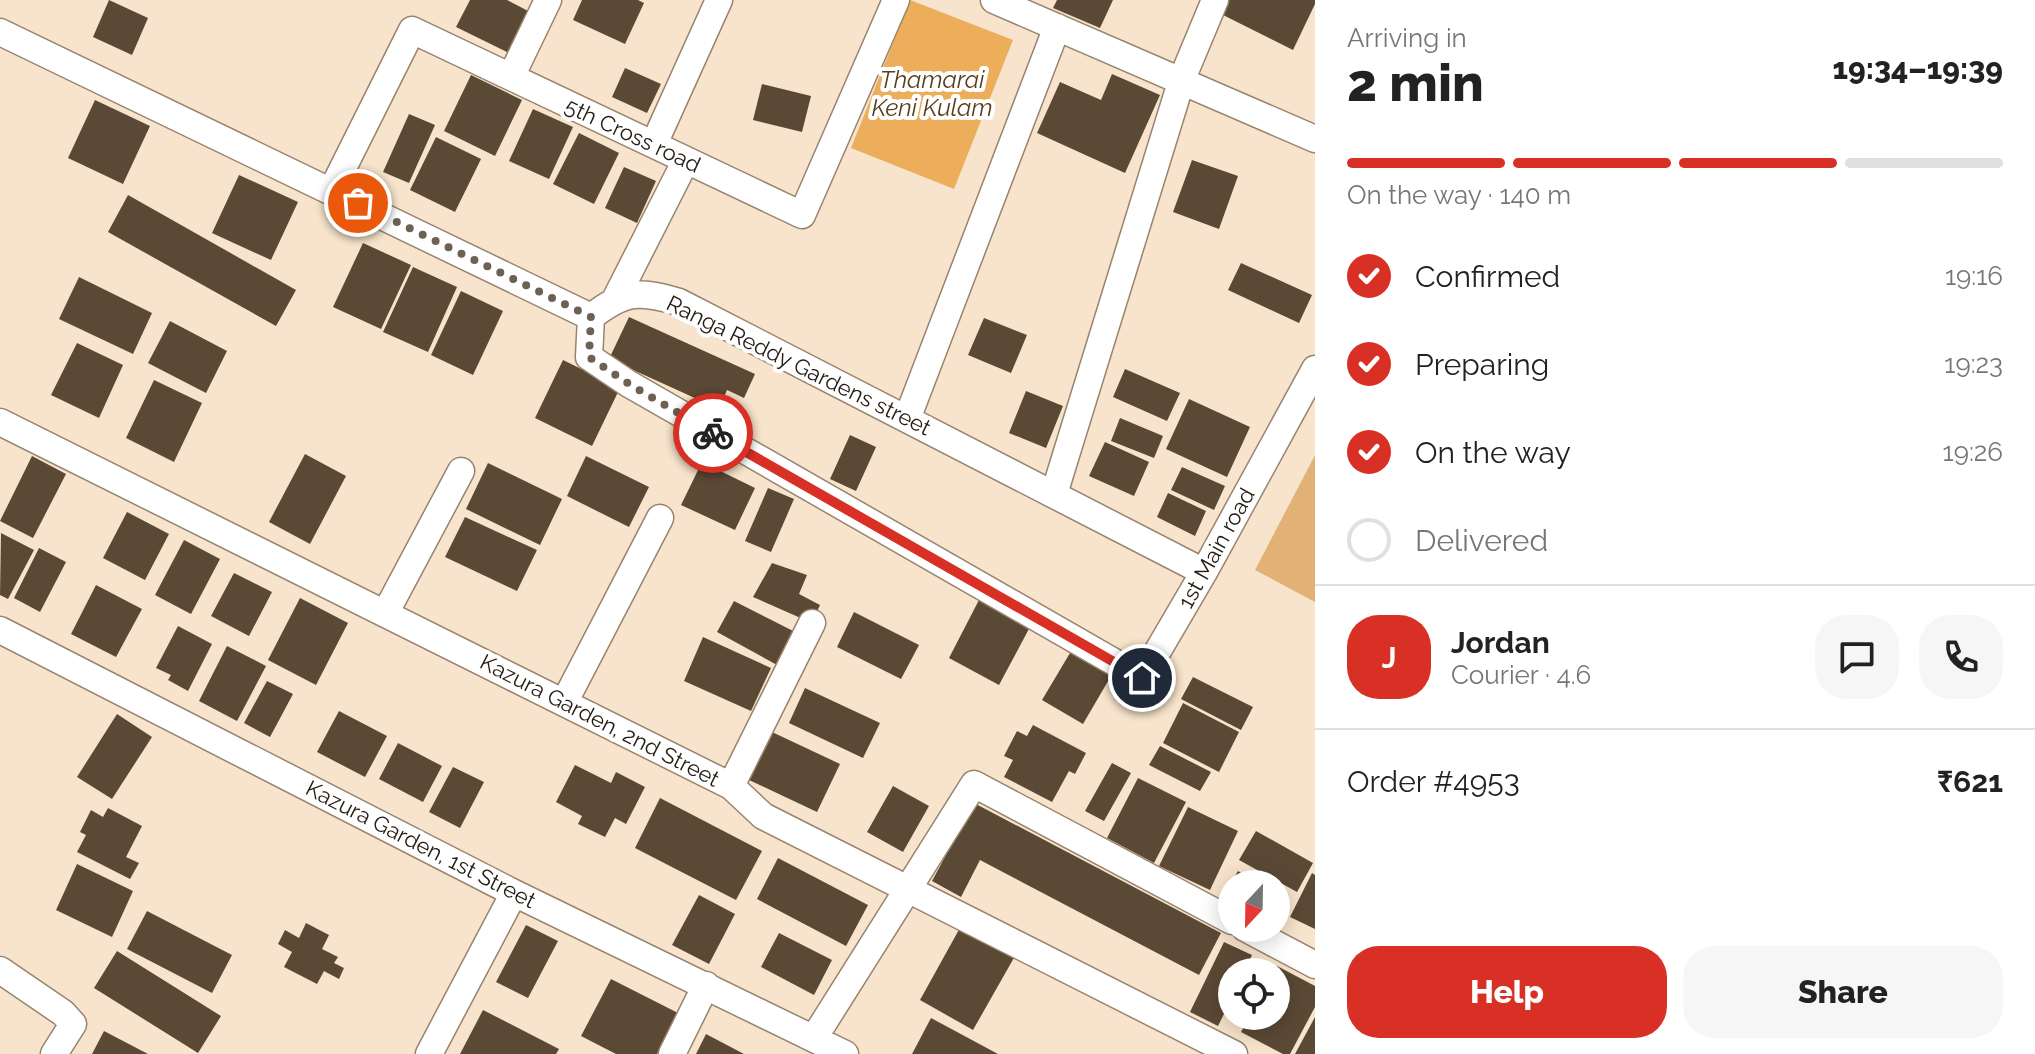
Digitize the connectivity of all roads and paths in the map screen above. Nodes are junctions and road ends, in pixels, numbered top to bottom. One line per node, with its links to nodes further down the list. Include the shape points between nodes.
1 (548, 0): 8 (street)
2 (719, 0): 11 (street)
3 (896, 0): 12 (street, 5th Cross road, via 802,215)
4 (994, 0): 6 (street)
5 (1215, 0): 9 (street)
6 (1057, 27): 9 (street); 17 (street)
7 (0, 32): 13 (street)
8 (511, 77): 11 (street, 5th Cross road); 13 (street, 5th Cross road, via 412,30)
9 (1182, 79): 10 (street); 20 (street)
10 (1315, 139)
11 (654, 144): 12 (street, 5th Cross road)
12 (686, 160): 14 (street)
13 (332, 190): 15 (street)
14 (616, 298): 15 (street); 17 (street, Ranga Reddy Gardens street, via 653,294 679,302)
15 (591, 317): 22 (street, 1st Main road, via 589,357 629,384 1142,678)
16 (1315, 369): 22 (street, 1st Main road)
17 (907, 419): 20 (street, Ranga Reddy Gardens street)
18 (0, 422): 23 (street, Kazura Garden, 2nd Street)
19 (461, 471): 23 (street)
20 (1054, 494): 22 (street, Ranga Reddy Gardens street)
21 (660, 518): 26 (street)
22 (1204, 572)
23 (386, 612): 26 (street, Kazura Garden, 2nd Street)
24 (812, 623): 27 (street)
25 (0, 630): 29 (street, Kazura Garden, 1st Street)
26 (565, 701): 27 (street, Kazura Garden, 2nd Street)
27 (731, 786): 28 (street, Kazura Garden, 2nd Street, via 763,816)
28 (907, 889): 30 (street, via 974,784); 35 (street); 40 (street, Kazura Garden, 2nd Street)
29 (514, 893): 34 (street, Kazura Garden, 1st Street); 37 (street)
30 (1218, 914)
31 (1271, 942): 32 (street)
32 (1315, 965)
33 (0, 970): 36 (street, via 73,1024)
34 (706, 985): 35 (street, Kazura Garden, 1st Street); 38 (street)
35 (814, 1038): 39 (street, Kazura Garden, 1st Street)
36 (54, 1054)
37 (429, 1054)
38 (672, 1054)
39 (845, 1054)
40 (1234, 1054)

